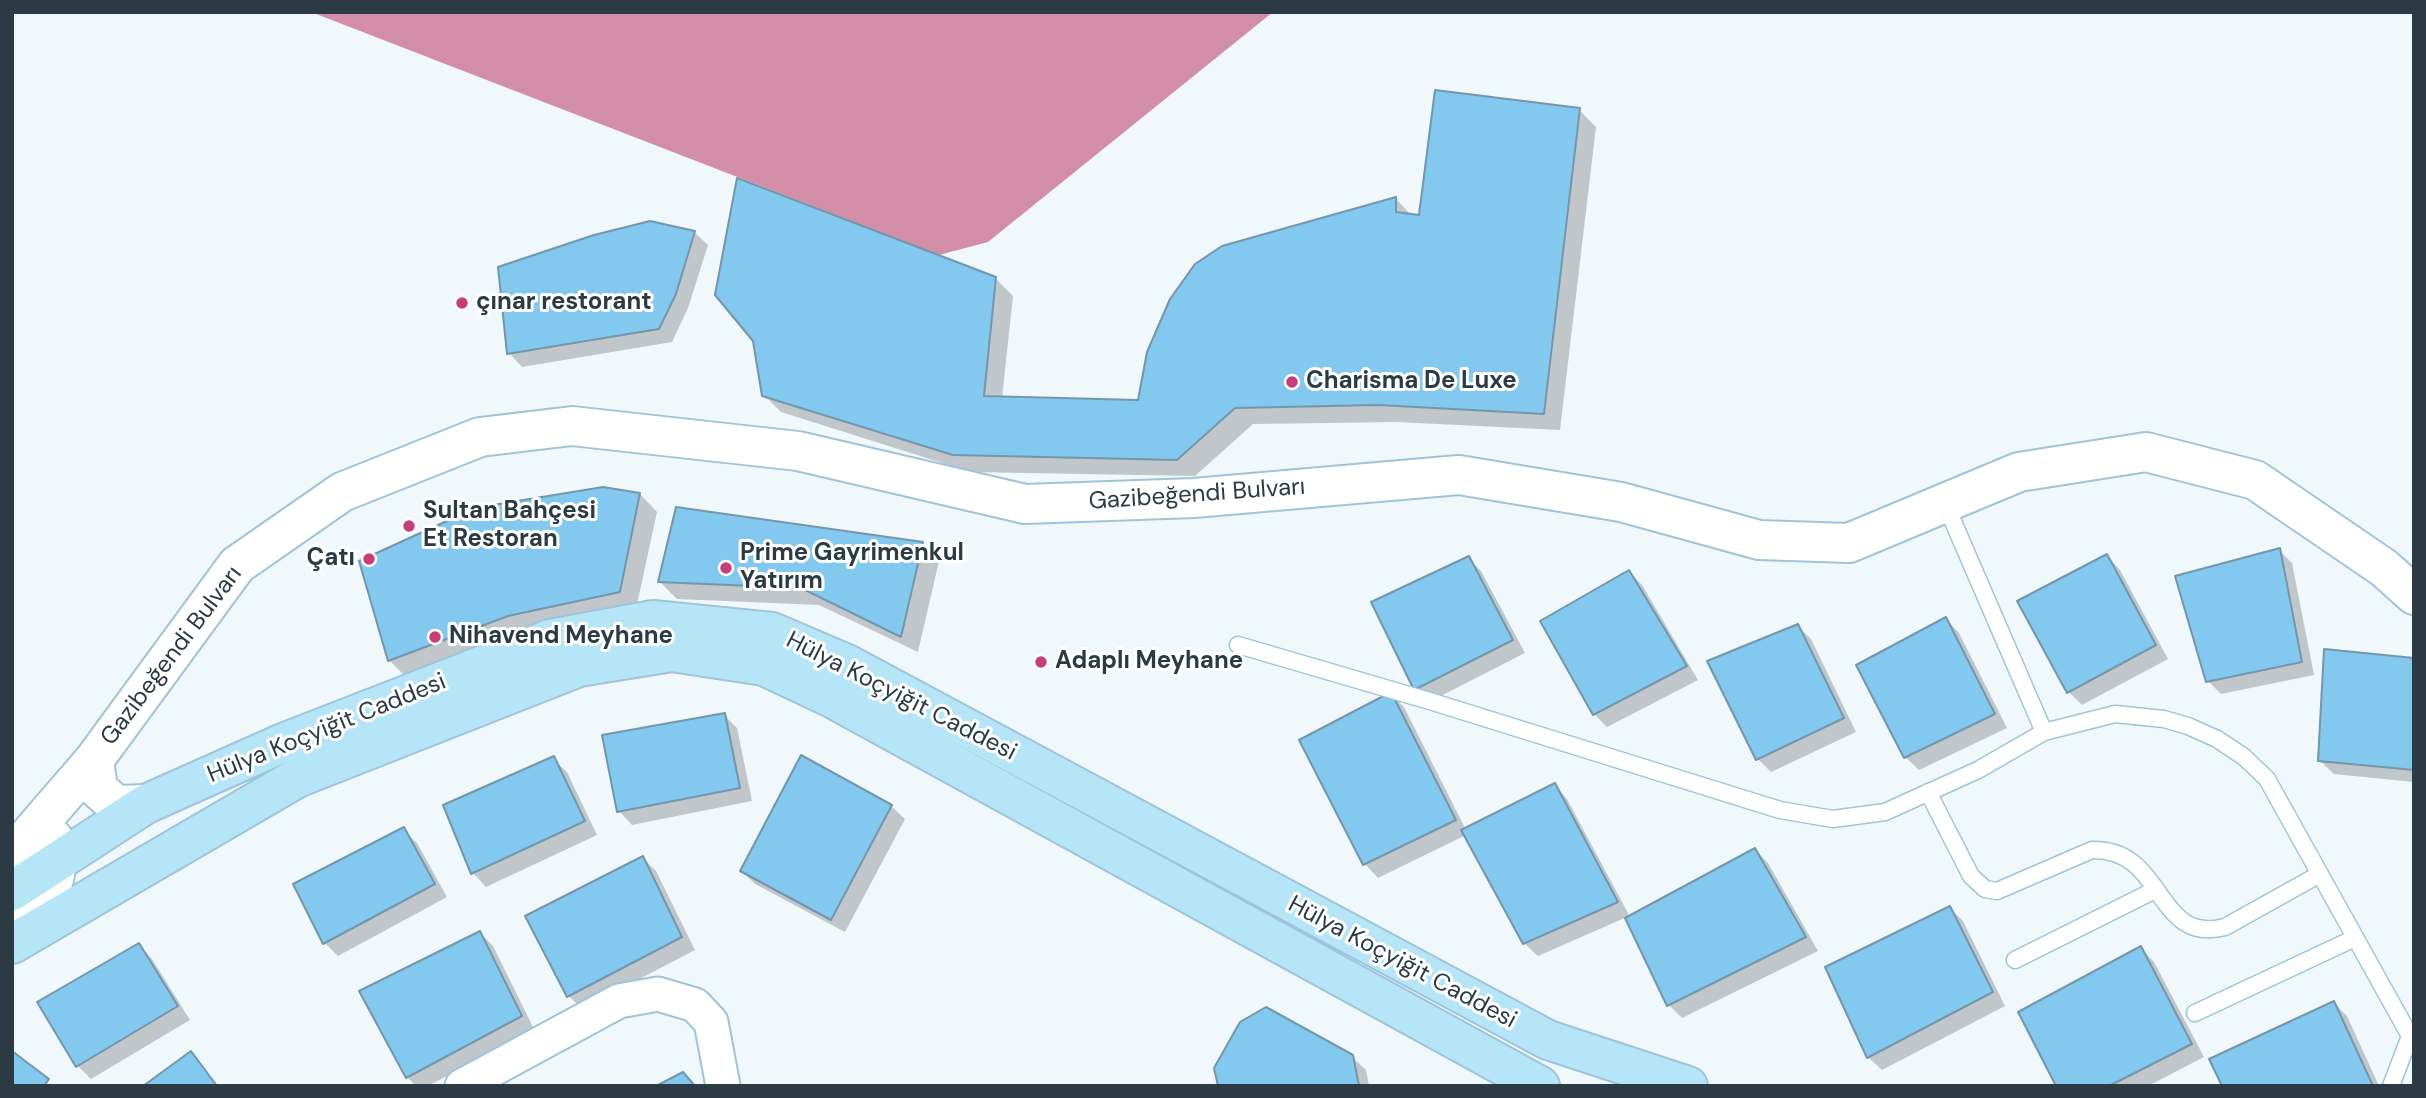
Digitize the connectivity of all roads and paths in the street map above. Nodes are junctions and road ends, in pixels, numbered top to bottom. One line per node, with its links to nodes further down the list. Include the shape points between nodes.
1 (1945, 503): 2 (street, Gazibeğendi Bulvarı, via 2019,472 2146,452 2255,480 2385,568); 4 (lane); 5 (street, Gazibeğendi Bulvarı, via 1849,543 1759,540 1621,502 1459,475 1194,498 1025,504 798,451 572,426 480,437 342,492 237,565)
2 (2414, 595)
3 (1238, 645): 6 (lane, via 1807,816 1860,817 1885,812)
4 (2044, 732): 6 (lane); 9 (lane, via 2115,714 2188,726 2217,738 2267,779)
5 (94, 760): 7 (street, via 98,789 116,805); 8 (street, Gazibeğendi Bulvarı, via 69,790 55,823)
6 (1928, 792): 10 (lane, via 1971,876 1985,889 2008,889 2092,850 2106,849 2131,858)
7 (146, 804): 8 (main road, Hülya Koçyiğit Caddesi); 21 (main road, Hülya Koçyiğit Caddesi, via 283,743 550,639 653,620 772,632 847,664 1548,1040)
8 (36, 850): 11 (main road, Hülya Koçyiğit Caddesi); 12 (street, Gazibeğendi Bulvarı, via 52,888)
9 (2320, 874): 10 (lane, via 2213,930 2182,919); 13 (lane)
10 (2155, 890): 15 (lane)
11 (12, 891)
12 (12, 936)
13 (2355, 938): 16 (lane); 17 (lane)
14 (12, 944): 20 (main road, Hülya Koçyiğit Caddesi, via 297,778 579,667 672,652 765,666 832,698)
15 (2015, 960)
16 (2195, 1013)
17 (2412, 1036): 22 (lane)
18 (462, 1086): 19 (street, via 619,1001 658,994 695,1005 711,1022)
19 (723, 1086)
20 (1541, 1086)
21 (1688, 1086)
22 (2391, 1086)

